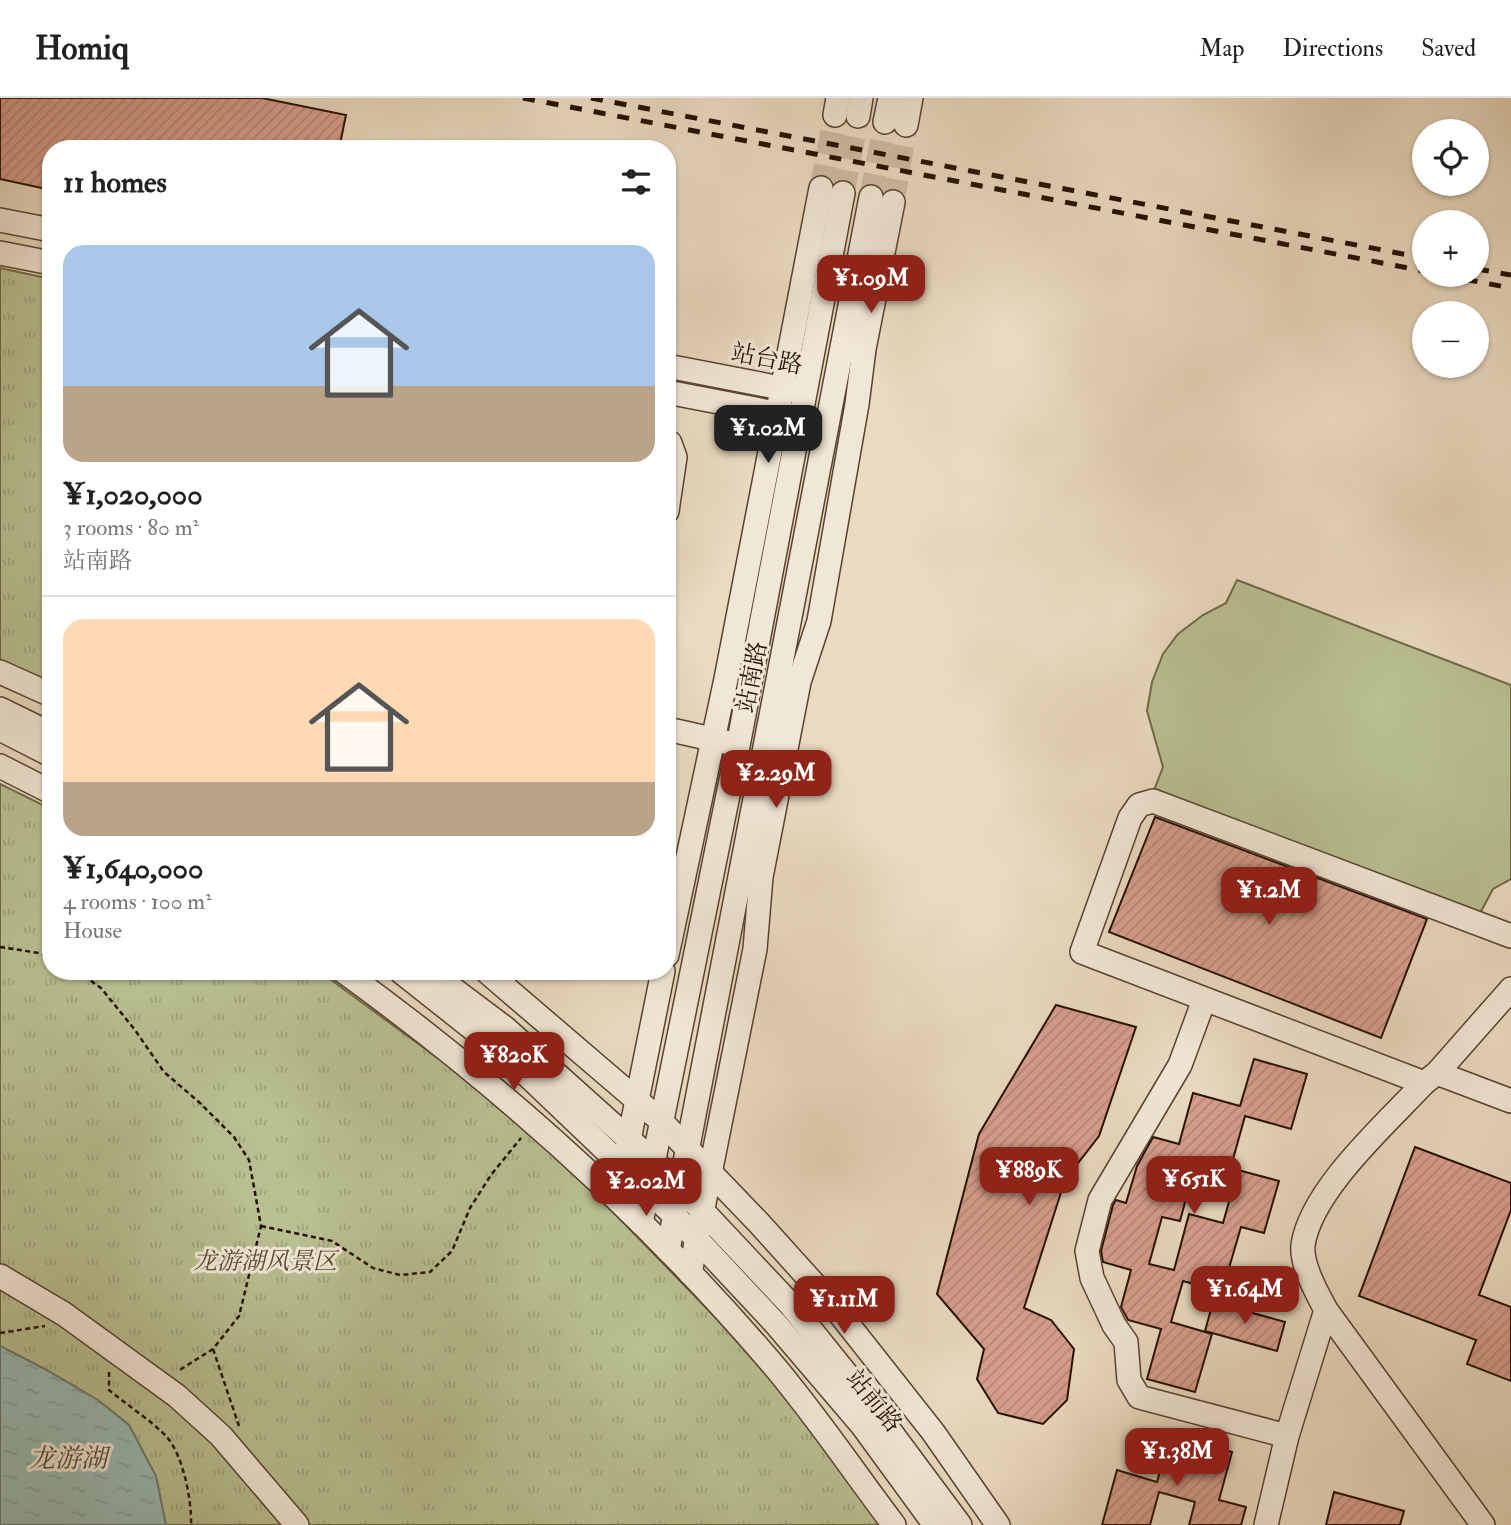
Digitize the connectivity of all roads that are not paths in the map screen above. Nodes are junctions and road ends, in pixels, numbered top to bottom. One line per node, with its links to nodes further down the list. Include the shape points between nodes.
1 (890, 98): 2 (street, via 896,124)
2 (911, 98)
3 (821, 188): 10 (street)
4 (843, 193): 11 (street, 站南路)
5 (0, 220): 6 (street)
6 (42, 228)
7 (0, 253): 8 (street)
8 (42, 261)
9 (676, 368): 10 (street, 站台路)
10 (781, 388): 11 (street, 站台路); 17 (street)
11 (805, 393): 13 (street, 站台路); 18 (street, 站南路)
12 (676, 394): 16 (street)
13 (832, 399): 15 (street, 站台路); 15 (street, 站南路, via 882,200); 19 (street, 站南路)
14 (676, 402): 16 (street)
15 (857, 404): 20 (street)
16 (733, 405): 17 (street)
17 (776, 413): 18 (street); 27 (street)
18 (800, 418): 19 (street); 28 (street, 站南路)
19 (827, 424): 20 (street); 46 (street, 站南路)
20 (853, 429): 49 (street, via 819,621 799,682 761,877 755,949)
21 (0, 672): 22 (street)
22 (42, 691)
23 (0, 709): 25 (street)
24 (0, 729): 29 (street)
25 (42, 730)
26 (676, 731): 27 (street)
27 (712, 738): 28 (street); 32 (street)
28 (738, 746): 44 (street, 站南路)
29 (42, 750)
30 (0, 766): 31 (street)
31 (42, 787)
32 (676, 912)
33 (1511, 936): 40 (street, via 1153,801 1139,805 1130,818 1082,952)
34 (356, 980): 52 (street, via 531,1120)
35 (411, 980): 48 (street, 站前路, via 506,1055)
36 (441, 980): 45 (street, 站前路, via 505,1028)
37 (497, 980): 42 (street)
38 (661, 980): 42 (street)
39 (1511, 989): 41 (street)
40 (1205, 1000): 41 (street); 61 (street, via 1180,1065 1100,1200 1087,1251 1096,1287 1126,1342 1129,1380 1139,1396)
41 (1430, 1078): 43 (street); 60 (street, via 1327,1188 1312,1217 1303,1247 1310,1280)
42 (637, 1100): 44 (street); 45 (street)
43 (1511, 1101)
44 (660, 1120): 46 (street); 47 (street, 站南路)
45 (629, 1138): 47 (street, 站前路); 48 (street)
46 (688, 1150): 49 (street); 50 (street, 站南路)
47 (653, 1160): 50 (street, 站前路); 51 (street, 站南路)
48 (624, 1166): 51 (street, 站前路); 52 (street)
49 (711, 1173): 53 (street); 66 (street, via 832,1304 933,1432)
50 (681, 1188): 53 (street, 站前路); 54 (street, 站南路)
51 (648, 1189): 54 (street, 站前路); 55 (street, 站南路)
52 (617, 1199): 55 (street)
53 (703, 1211): 56 (street); 65 (street, 站前路, via 790,1304)
54 (676, 1216): 56 (street, 站前路); 57 (street, 站南路)
55 (641, 1223): 57 (street)
56 (697, 1239): 58 (street); 64 (street, 站前路, via 862,1425)
57 (668, 1250): 58 (street)
58 (690, 1273): 63 (street, via 771,1362)
59 (0, 1276): 62 (street, via 160,1382 221,1436)
60 (1326, 1310): 61 (street); 68 (street)
61 (1287, 1436): 67 (street)
62 (297, 1525)
63 (894, 1525)
64 (935, 1525)
65 (960, 1525)
66 (998, 1525)
67 (1266, 1525)
68 (1483, 1525)

